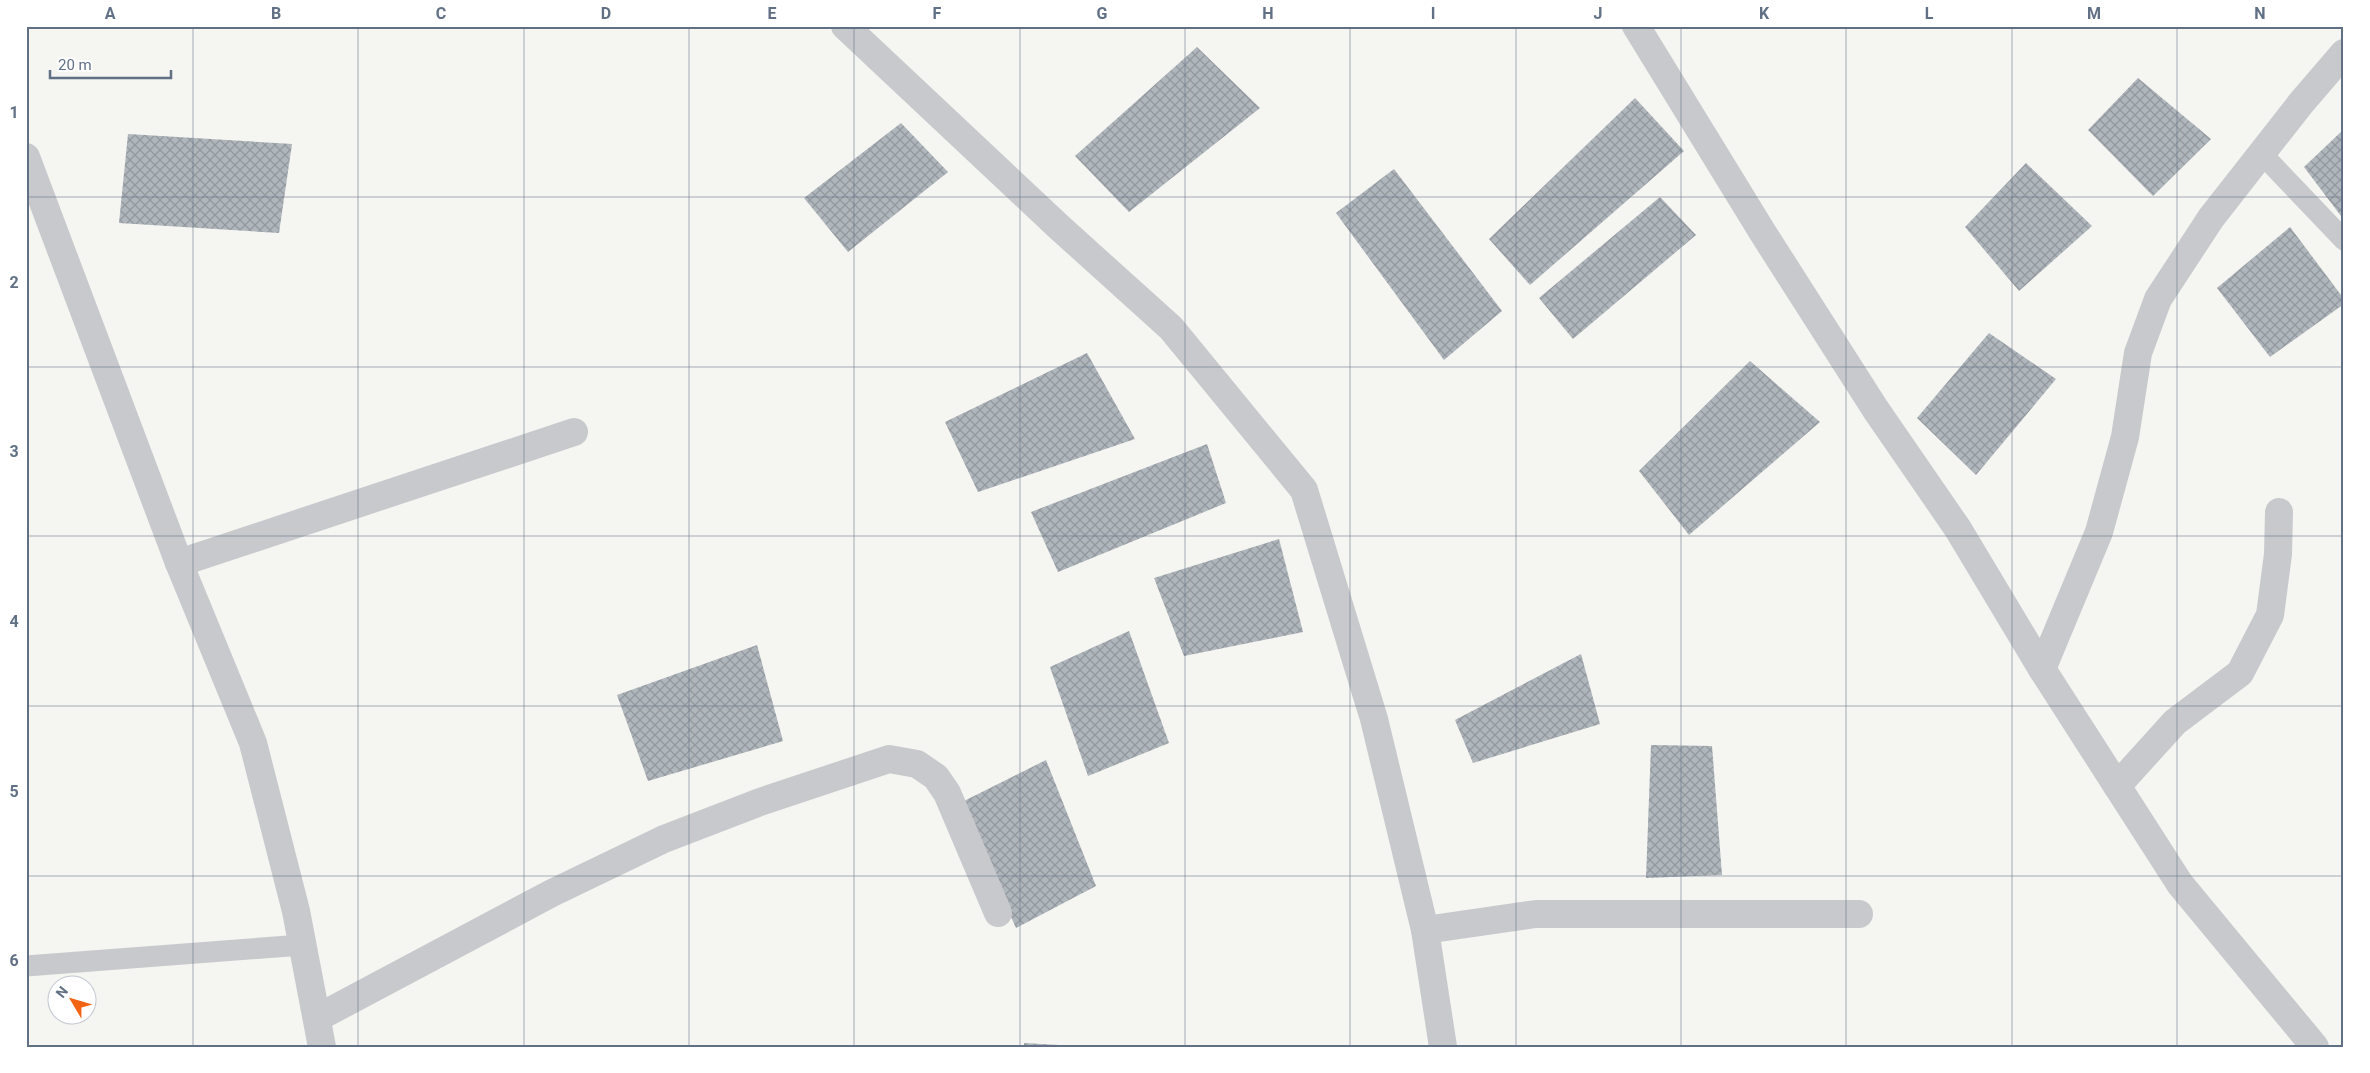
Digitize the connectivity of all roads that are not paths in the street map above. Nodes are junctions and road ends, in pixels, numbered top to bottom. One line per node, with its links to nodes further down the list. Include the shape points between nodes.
1 (845, 26): 14 (street, via 1171,328 1304,490 1374,719)
2 (1636, 26): 10 (street, via 1876,410 1958,529)
3 (2344, 53): 4 (street)
4 (2262, 153): 6 (lane); 10 (street, via 2211,218 2158,299 2138,353 2125,437 2099,532)
5 (26, 157): 9 (street)
6 (2344, 240)
7 (574, 432): 9 (street)
8 (2279, 512): 11 (street, via 2278,554 2270,615 2240,674 2176,722)
9 (179, 563): 15 (street, via 253,743)
10 (2042, 669): 11 (street)
11 (2117, 786): 20 (street, via 2180,884)
12 (998, 913): 17 (street, via 947,793 936,777 917,764 889,759 760,802 664,839)
13 (1859, 914): 14 (street, via 1536,914)
14 (1426, 930): 19 (street)
15 (302, 945): 16 (lane); 17 (street)
16 (26, 966)
17 (317, 1018): 18 (street)
18 (322, 1047)
19 (1443, 1047)
20 (2315, 1047)

